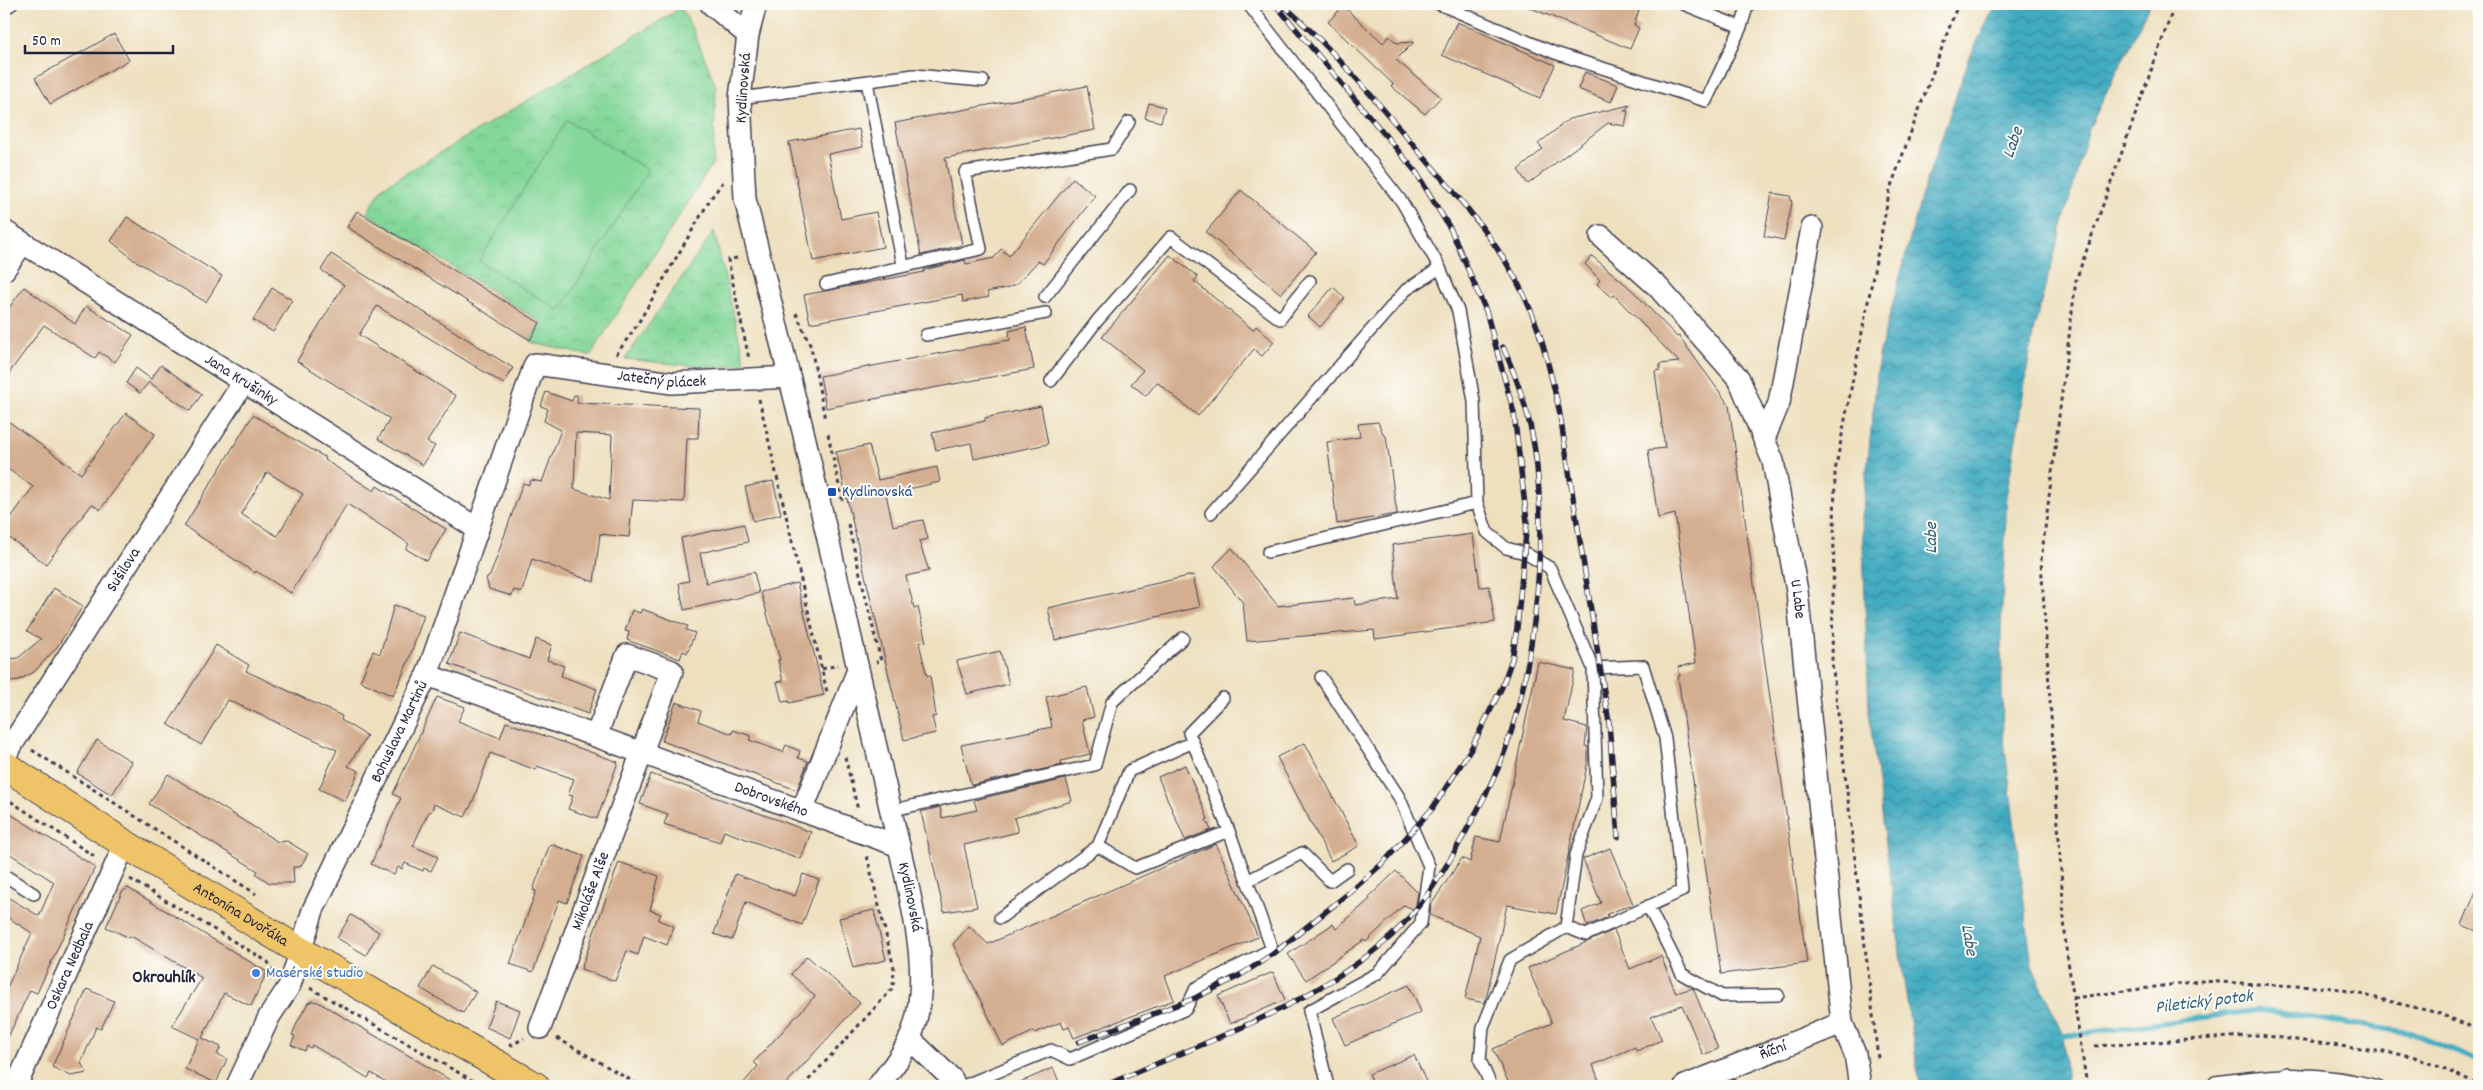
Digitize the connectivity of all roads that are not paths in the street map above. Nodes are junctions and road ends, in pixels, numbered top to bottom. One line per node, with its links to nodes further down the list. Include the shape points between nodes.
1 (12, 4): 8 (lane)
2 (710, 4): 10 (street)
3 (756, 4): 10 (street, Kydlinovská)
4 (1248, 4): 21 (lane, via 1402,202)
5 (1439, 4): 9 (lane, via 1555,53 1706,101)
6 (1683, 4): 9 (lane)
7 (1748, 4): 9 (lane)
8 (4, 9)
9 (1740, 27)
10 (748, 35): 13 (street, Kydlinovská)
11 (983, 81): 12 (lane, via 914,75)
12 (867, 82): 13 (lane); 20 (lane)
13 (740, 98): 29 (street, Kydlinovská, via 745,198)
14 (1129, 122): 20 (lane, via 1112,149 965,172 981,248)
15 (1130, 190): 25 (lane)
16 (1812, 228): 32 (street, via 1779,402)
17 (4, 231): 19 (street, Jana Krušinky)
18 (1601, 236): 32 (street, U Labe, via 1658,287 1739,379)
19 (22, 244): 22 (street); 31 (street, Jana Krušinky)
20 (903, 265): 24 (lane)
21 (1440, 268): 33 (lane, via 1458,311 1474,401); 34 (lane, via 1406,290)
22 (4, 270)
23 (1310, 281): 30 (lane, via 1280,319 1171,237 1097,321)
24 (826, 284)
25 (1045, 297)
26 (1046, 313): 27 (lane)
27 (926, 335)
28 (535, 364): 29 (street, Jatečný plácek, via 672,382); 35 (street, Bohuslava Martinů)
29 (789, 377): 38 (street, Kydlinovská)
30 (1051, 381)
31 (243, 383): 35 (street, Jana Krušinky); 46 (street, Sušilova)
32 (1764, 439): 63 (street, U Labe, via 1773,461 1797,591)
33 (1477, 503): 36 (lane); 39 (lane, via 1487,532 1506,548 1525,553 1550,568)
34 (1211, 513)
35 (478, 529): 40 (street, Bohuslava Martinů)
36 (1268, 552)
37 (1183, 638): 49 (lane, via 1112,702 1095,765)
38 (859, 665): 48 (street); 49 (street, Kydlinovská)
39 (1592, 668): 58 (lane, via 1643,666 1666,738 1682,891); 60 (lane, via 1597,798 1576,855)
40 (427, 675): 43 (street, Dobrovského); 61 (street, Bohuslava Martinů, via 313,910)
41 (1321, 677): 75 (lane, via 1399,797 1429,866 1421,923 1378,973 1309,1011)
42 (1223, 698): 44 (lane, via 1189,733)
43 (596, 736): 45 (street, Dobrovského); 45 (street, via 627,655 672,671)
44 (1193, 742): 50 (lane); 53 (lane, via 1129,771)
45 (642, 753): 48 (street, Dobrovského); 64 (street, Mikoláše Alše)
46 (4, 757)
47 (4, 765): 51 (main road, Antonína Dvořáka)
48 (802, 811): 52 (street, Dobrovského)
49 (889, 811): 52 (street, Kydlinovská)
50 (1229, 831): 53 (lane, via 1136,868); 56 (lane)
51 (125, 844): 61 (main road, Antonína Dvořáka); 69 (street, Oskara Nedbala)
52 (899, 846): 65 (street, Kydlinovská, via 913,911 921,972 920,1002)
53 (1098, 846): 59 (lane)
54 (1348, 869): 56 (lane, via 1330,881 1302,853)
55 (4, 875): 57 (lane)
56 (1247, 881): 74 (lane, via 1272,949 1196,988 1186,1009 1070,1059 1051,1050)
57 (34, 894)
58 (1648, 906): 60 (lane, via 1586,935); 62 (lane, via 1682,974 1722,996)
59 (1000, 918)
60 (1566, 927): 76 (lane, via 1510,960 1483,1027 1480,1060)
61 (300, 951): 70 (street, Bohuslava Martinů, via 289,989 269,1017); 71 (main road, Antonína Dvořáka)
62 (1778, 994)
63 (1842, 1023): 68 (street, Říční); 77 (street, U Labe, via 1855,1054)
64 (540, 1028)
65 (910, 1039): 72 (street, Kydlinovská); 73 (street, via 952,1079)
66 (2287, 1073): 67 (lane); 78 (lane); 79 (lane, via 2320,1074)
67 (2215, 1082)
68 (1699, 1084)
69 (16, 1086)
70 (237, 1086)
71 (535, 1086)
72 (878, 1086)
73 (955, 1086)
74 (964, 1086)
75 (1328, 1086)
76 (1491, 1086)
77 (1860, 1086)
78 (2286, 1086)
79 (2378, 1086)

